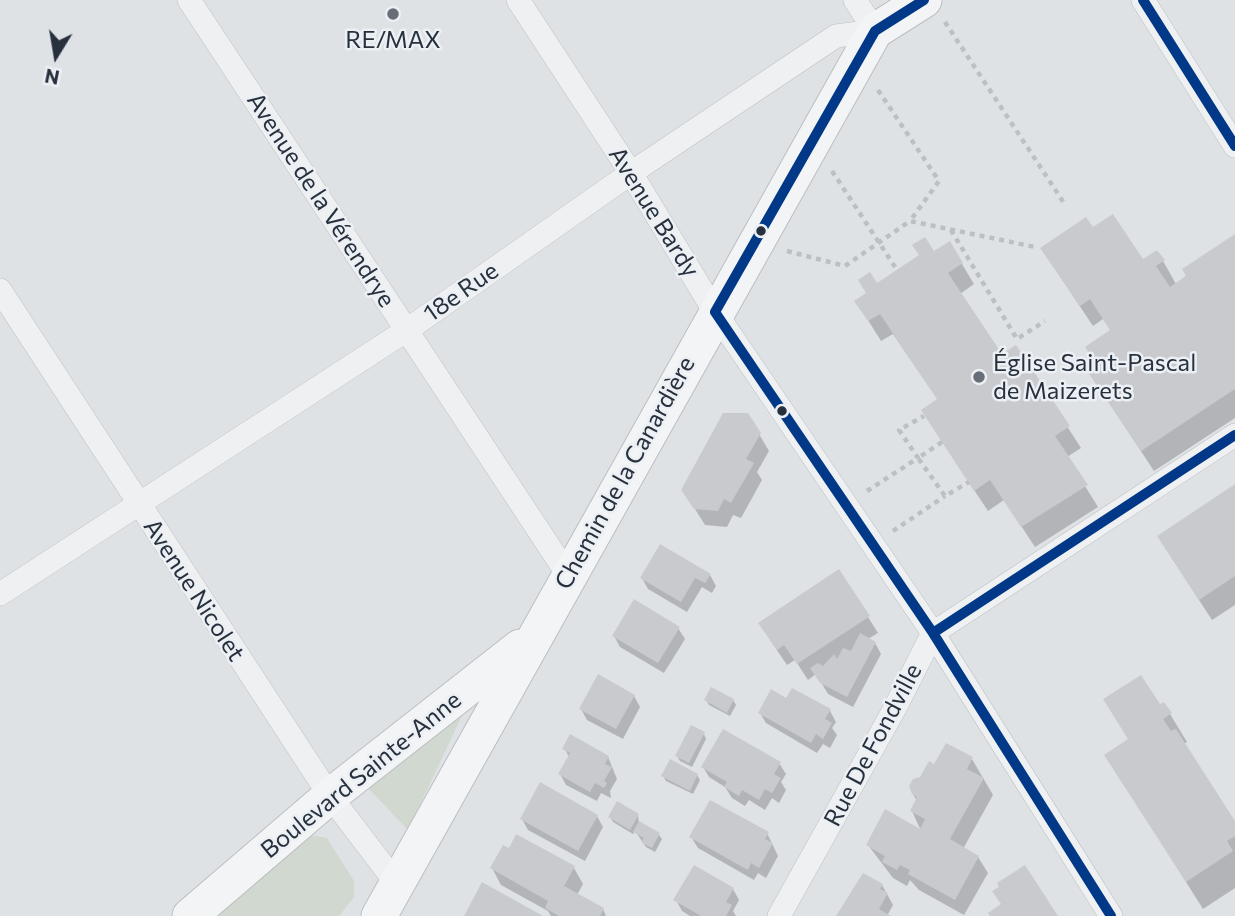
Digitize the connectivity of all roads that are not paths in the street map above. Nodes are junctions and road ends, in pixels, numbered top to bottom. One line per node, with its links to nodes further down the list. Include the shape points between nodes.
1 (190, 0): 11 (street, Avenue de la Vérendrye)
2 (518, 0): 8 (street, Avenue Bardy)
3 (855, 0): 6 (street)
4 (1143, 0): 7 (street)
5 (931, 6): 6 (main road, 18e Rue)
6 (875, 31): 8 (street, 18e Rue, via 836,36); 10 (main road, Chemin de la Canardière)
7 (1235, 146)
8 (631, 173): 10 (street, Avenue Bardy); 11 (street, 18e Rue)
9 (0, 290): 13 (street, Avenue Nicolet)
10 (715, 312): 14 (main road, Chemin de la Canardière); 16 (street, Avenue Bardy)
11 (407, 330): 13 (street, 18e Rue); 14 (street, Avenue de la Vérendrye)
12 (1235, 435): 16 (street, Rue De Fondville)
13 (139, 506): 15 (street, 18e Rue); 18 (street, Avenue Nicolet)
14 (568, 575): 17 (main road, Chemin de la Canardière)
15 (0, 594)
16 (933, 633): 22 (street, Rue De Fondville); 23 (street, Avenue Bardy)
17 (534, 636): 18 (main road, Boulevard Sainte-Anne); 19 (main road, Chemin de la Canardière)
18 (330, 796): 19 (street, Avenue Nicolet); 20 (main road, Boulevard Sainte-Anne)
19 (397, 884): 21 (main road, Chemin de la Canardière)
20 (190, 916)
21 (379, 916)
22 (779, 916)
23 (1111, 916)

